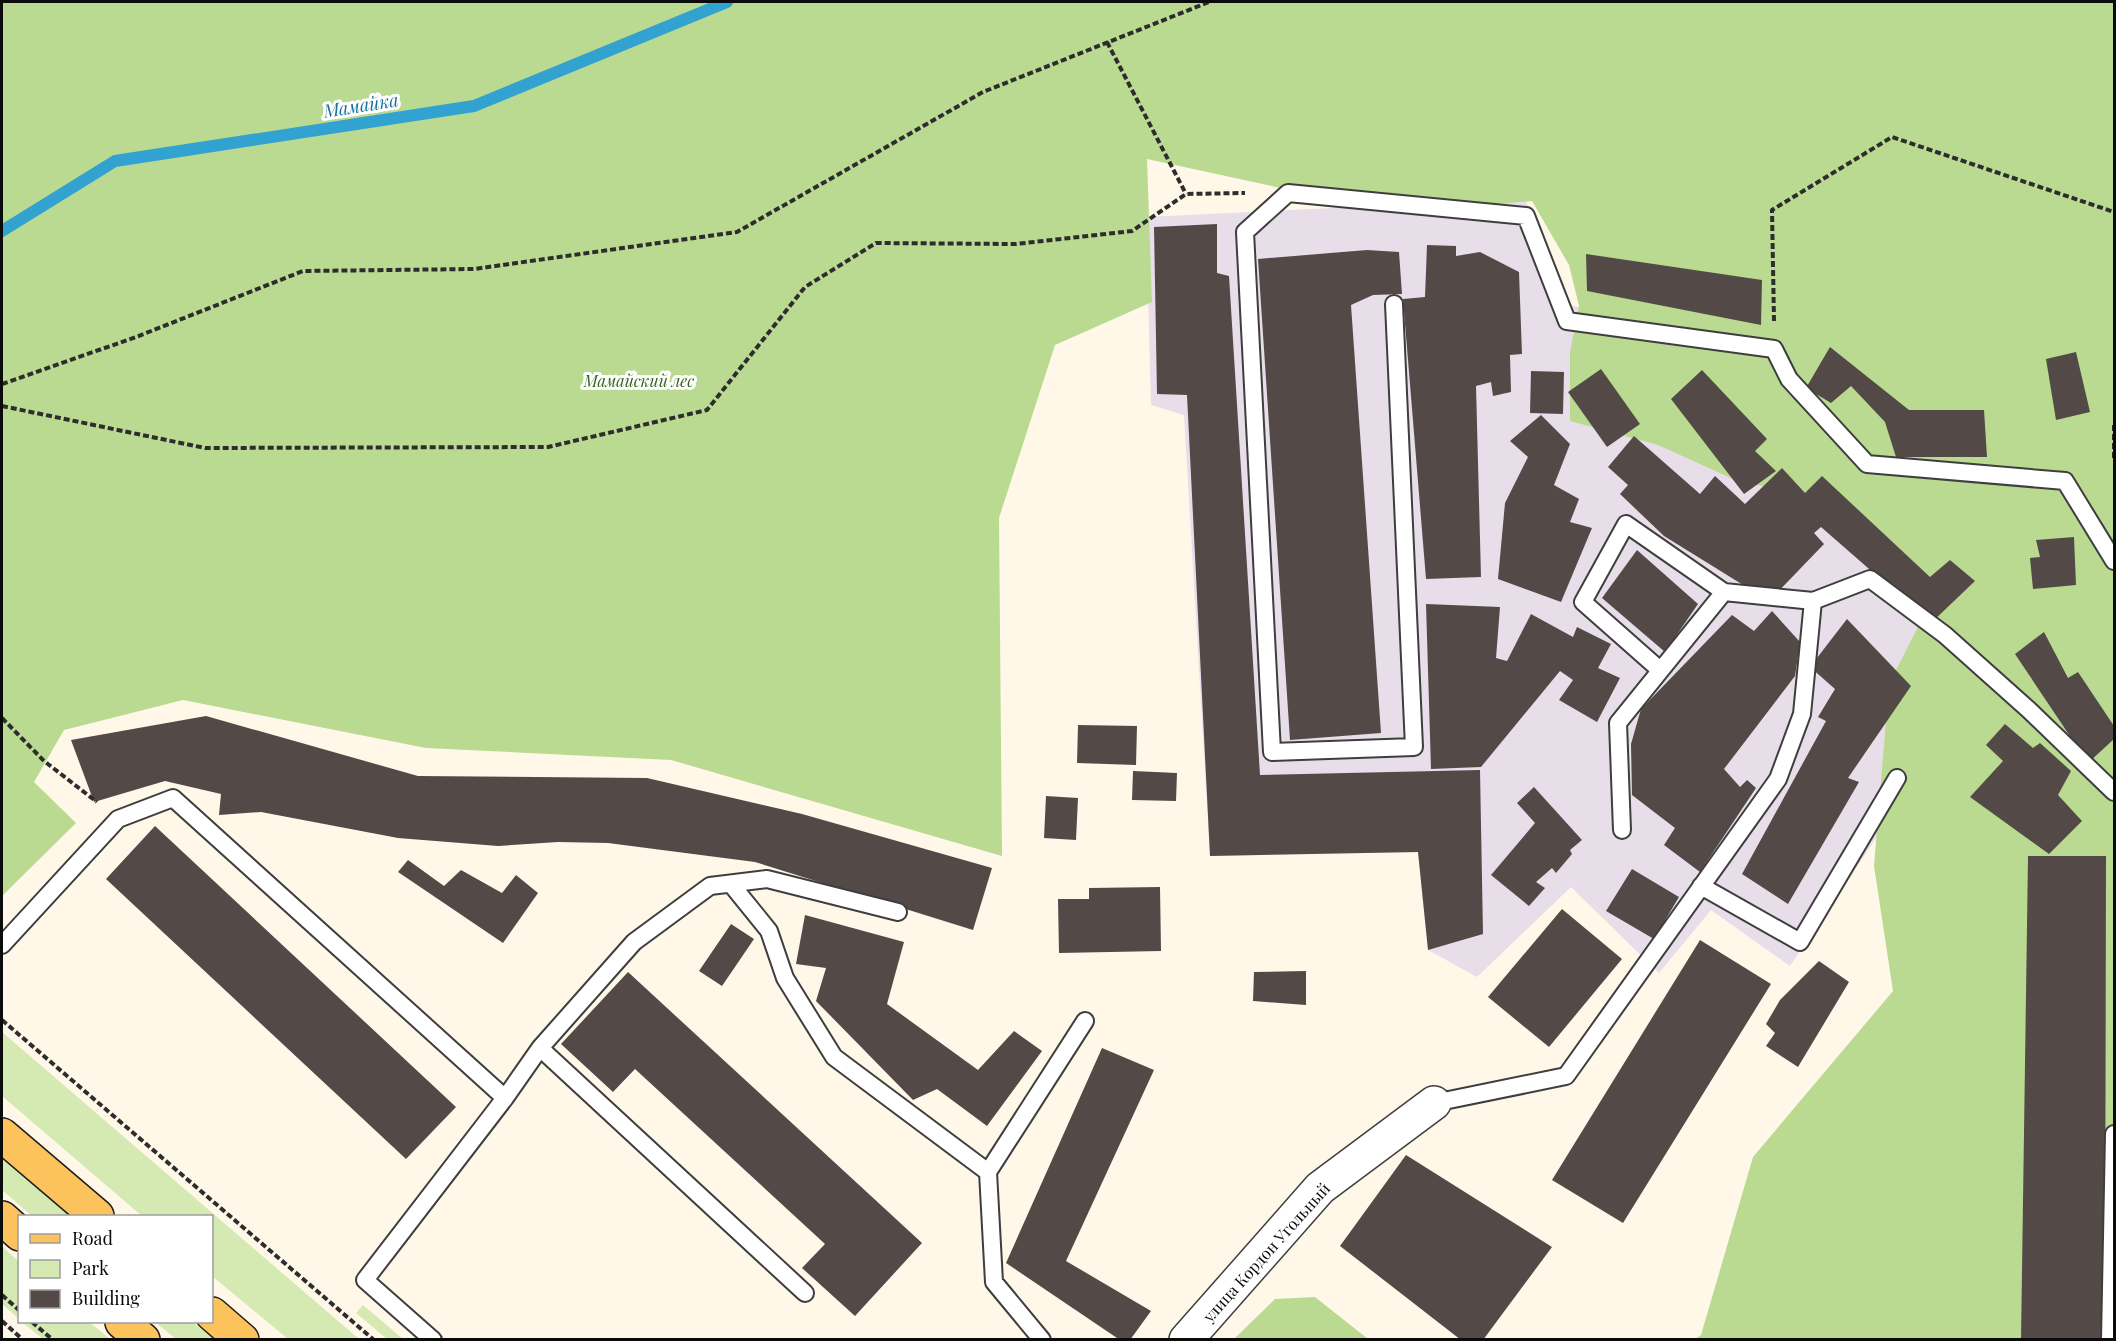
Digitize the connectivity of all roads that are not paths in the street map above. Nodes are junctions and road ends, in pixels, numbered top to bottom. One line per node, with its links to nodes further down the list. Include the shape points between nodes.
1 (1394, 304): 2 (lane, via 1414,747 1272,752 1245,232 1288,192 1526,216 1567,321 1774,349 1789,379 1867,464 2065,481)
2 (2115, 561)
3 (1724, 592): 4 (lane); 5 (lane); 5 (lane, via 1626,524 1583,602)
4 (1813, 601): 7 (lane, via 1870,579 1953,643); 10 (lane, via 1802,714 1778,779)
5 (1660, 670): 8 (lane, via 1618,723)
6 (1898, 778): 10 (lane, via 1800,942)
7 (2115, 792)
8 (1622, 830)
9 (731, 884): 11 (lane, via 767,879); 14 (lane, via 710,886 634,942); 19 (lane, via 769,931 785,978 834,1057)
10 (1701, 886): 16 (lane, via 1566,1076)
11 (898, 912)
12 (2, 945): 15 (lane, via 118,819 173,798)
13 (1085, 1021): 19 (lane)
14 (540, 1048): 15 (lane); 23 (lane)
15 (506, 1098): 28 (lane, via 365,1280)
16 (1434, 1103): 30 (street, улица Кордон Угольный, via 1320,1188)
17 (2115, 1134): 31 (lane)
18 (2, 1135): 20 (main road)
19 (988, 1172): 29 (lane, via 994,1282)
20 (96, 1215)
21 (2, 1218): 22 (main road)
22 (18, 1232)
23 (805, 1293)
24 (213, 1315): 27 (main road)
25 (123, 1323): 26 (main road)
26 (143, 1340)
27 (242, 1340)
28 (433, 1340)
29 (1042, 1340)
30 (1186, 1340)
31 (2110, 1340)

